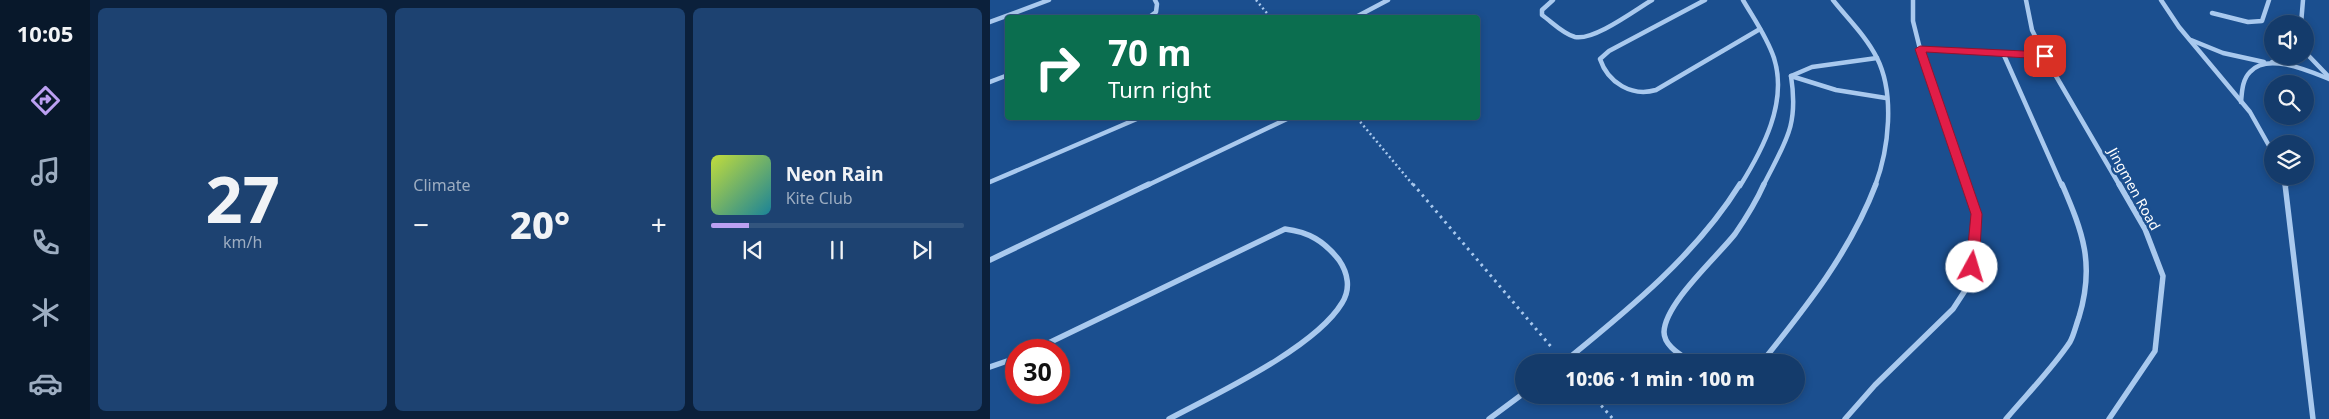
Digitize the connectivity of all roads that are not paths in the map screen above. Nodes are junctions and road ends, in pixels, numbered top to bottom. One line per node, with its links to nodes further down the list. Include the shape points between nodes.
1 (1049, 0): 15 (street)
2 (1155, 0): 16 (street, via 1156,12)
3 (1388, 0): 17 (street)
4 (1553, 0): 5 (street, via 1542,10 1542,15 1567,33 1581,37)
5 (1652, 0)
6 (1705, 0): 21 (street, via 1609,51 1600,59 1601,66 1630,91 1644,93 1656,90)
7 (1743, 0): 21 (street)
8 (1833, 0): 26 (street)
9 (1913, 0): 23 (street, via 1912,21)
10 (2026, 0): 25 (street, Jingmen Road, via 2032,30)
11 (2161, 0): 22 (street)
12 (2269, 0): 14 (street, via 2262,21 2248,22)
13 (2303, 0): 18 (street)
14 (2212, 12)
15 (1009, 15)
16 (1152, 15)
17 (1360, 15)
18 (2302, 15)
19 (1005, 16): 20 (street)
20 (990, 22)
21 (1760, 29): 44 (street, via 1774,60 1778,79 1776,104 1772,124 1738,191 1691,248 1630,308)
22 (2189, 39): 27 (street, via 2223,53); 36 (street)
23 (1920, 49): 24 (street); 52 (street, via 1976,214 1972,267 1968,286 1953,310 1875,385)
24 (2003, 53): 25 (street); 53 (street, via 2072,208 2085,250 2088,273 2086,297 2071,341)
25 (2045, 56): 54 (street, Jingmen Road, via 2145,229 2162,276 2155,351)
26 (1877, 58): 31 (street, via 1812,68); 35 (street)
27 (2264, 62)
28 (2314, 62): 33 (street)
29 (2264, 63): 36 (street, via 2246,74)
30 (2280, 65): 33 (street)
31 (1791, 76): 35 (street, via 1836,90); 45 (street, via 1796,104 1791,128 1765,183 1735,234 1675,304 1666,321 1666,340)
32 (1005, 77): 34 (street)
33 (2329, 78)
34 (990, 82)
35 (1886, 98): 46 (street, via 1887,127 1878,182 1864,215 1846,249)
36 (2241, 102): 39 (street)
37 (1134, 120): 40 (street)
38 (1285, 120): 42 (street)
39 (2264, 137)
40 (990, 182)
41 (2285, 185): 55 (street)
42 (990, 260)
43 (1057, 339): 50 (street, via 1285,229 1307,231 1325,243 1344,266 1349,283 1342,304 1327,322 1306,340)
44 (1575, 354)
45 (1679, 354)
46 (1768, 354)
47 (1005, 362): 48 (street)
48 (990, 367)
49 (1515, 400): 51 (street)
50 (1169, 419)
51 (1489, 419)
52 (1846, 419)
53 (2006, 419)
54 (2109, 419)
55 (2313, 419)

